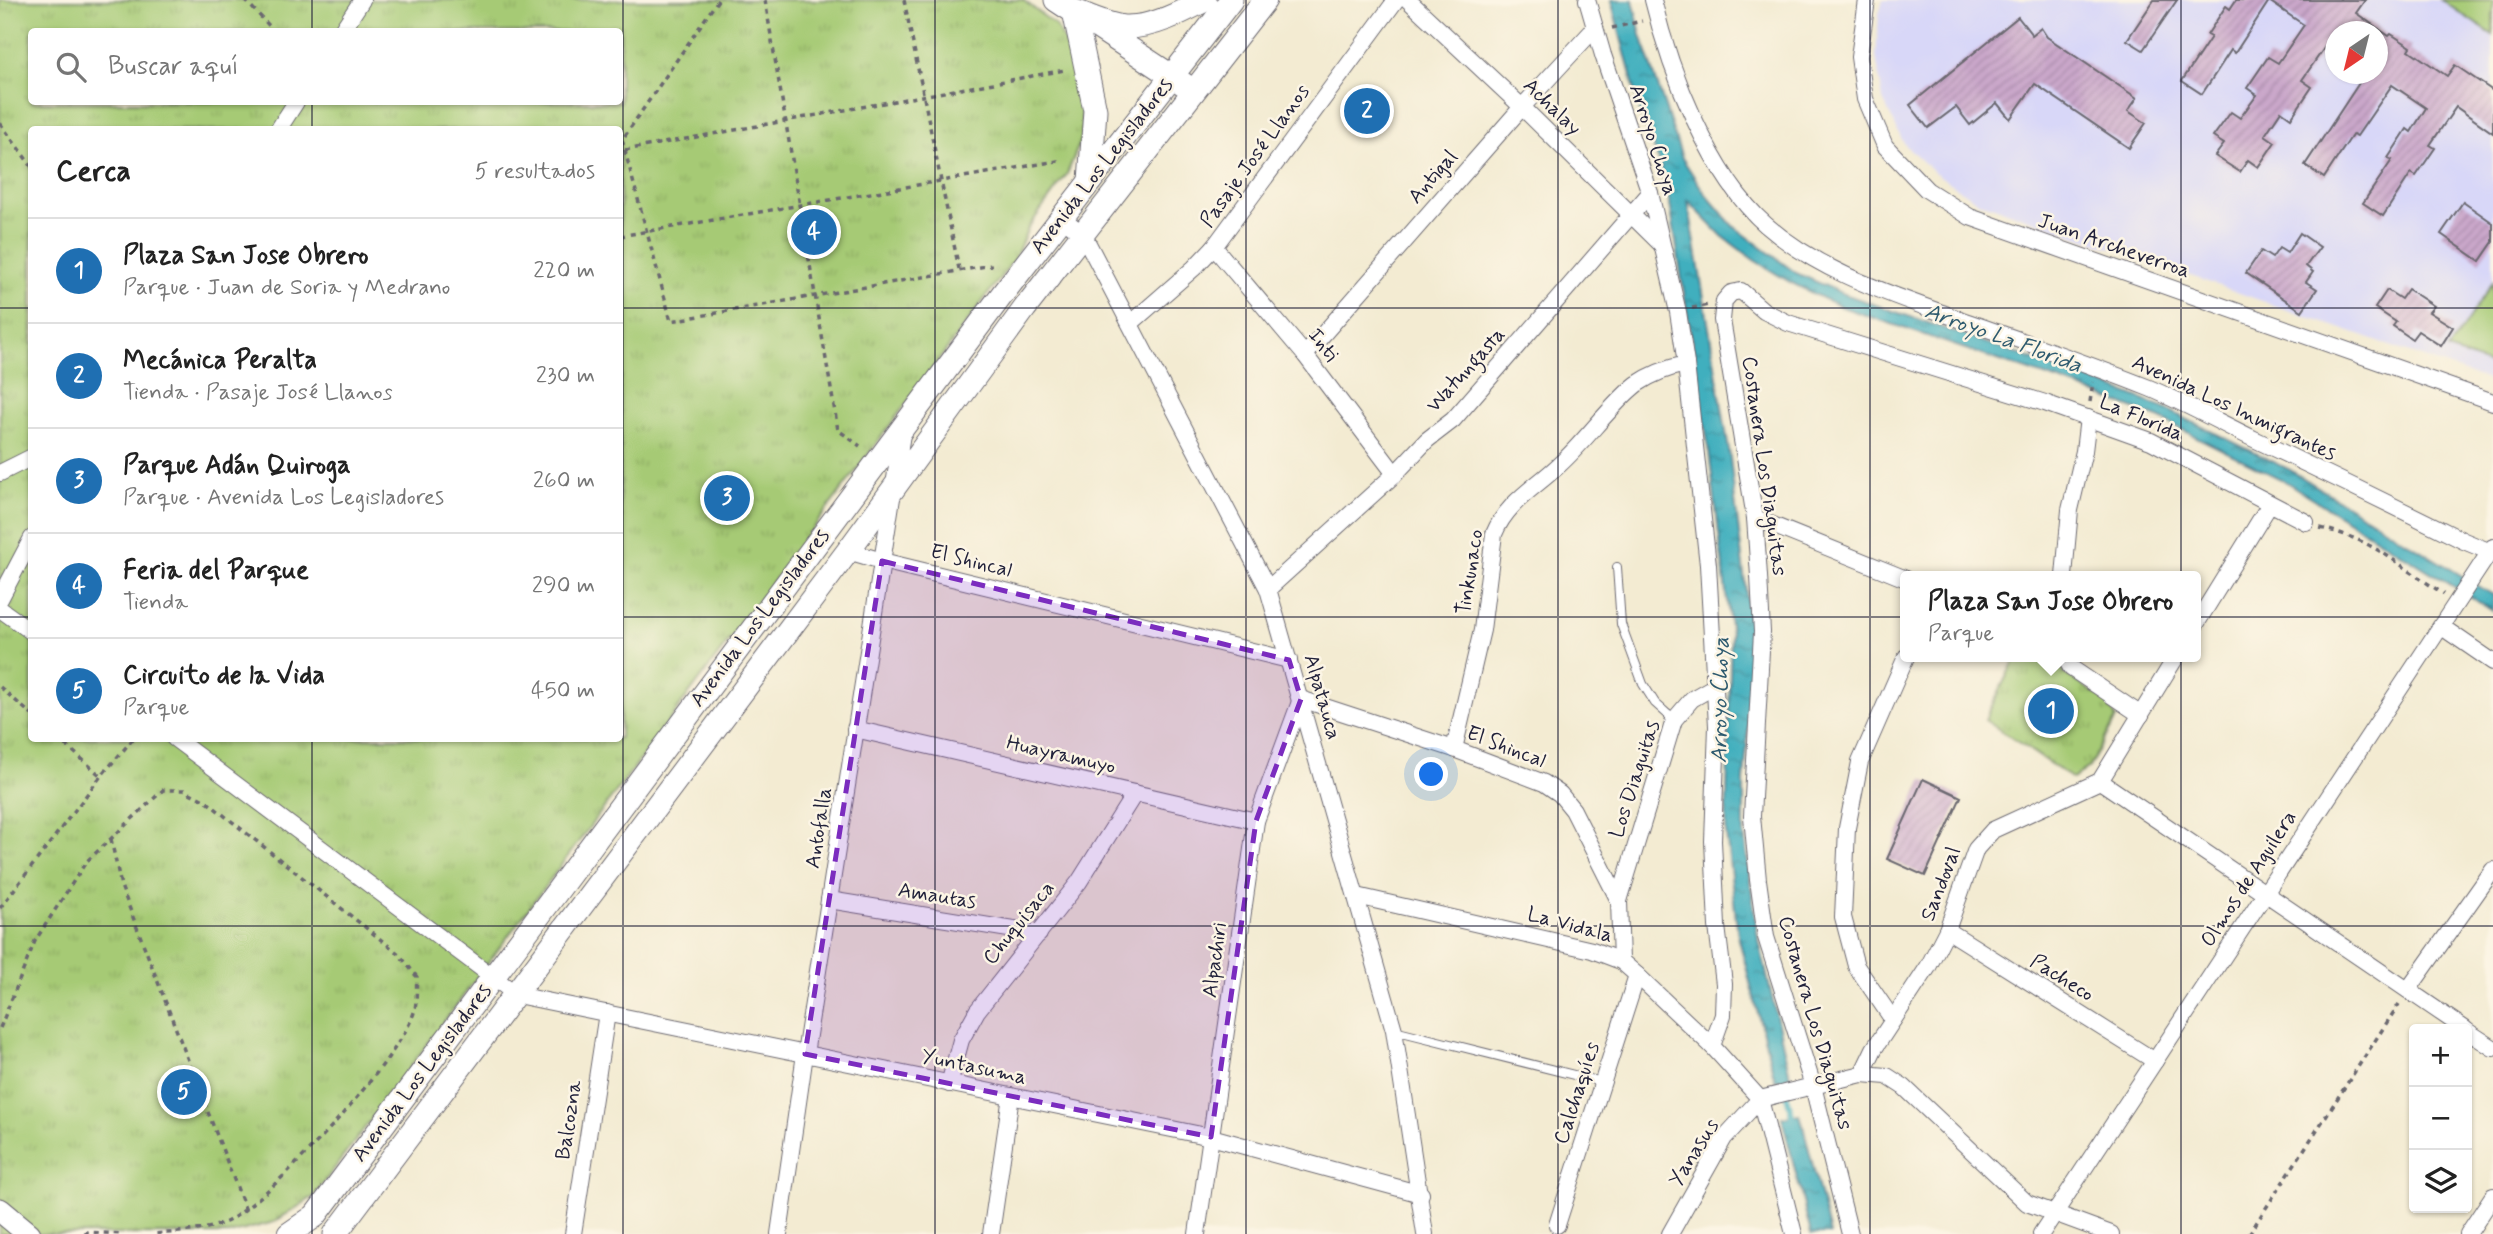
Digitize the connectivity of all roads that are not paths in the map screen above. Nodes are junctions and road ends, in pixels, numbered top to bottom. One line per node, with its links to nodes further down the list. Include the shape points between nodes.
1 (362, 0): 11 (street)
2 (1205, 0): 10 (main road, via 1148,24 1125,27)
3 (1231, 0): 13 (main road, Avenida Los Legisladores)
4 (1265, 0): 14 (main road, Avenida Los Legisladores)
5 (1396, 0): 23 (street, Pasaje José Llanos)
6 (1408, 0): 16 (street, Achalay)
7 (1587, 0): 12 (street, Arroyo Choya)
8 (1653, 0): 41 (street, Avenida Los Inmigrantes, via 1663,40 1714,155 1739,196 1795,248 1833,271 1880,290 2152,389)
9 (1867, 0): 29 (street, Juan Archeverroa, via 1859,57 1865,99 1885,146 1927,190 1970,217)
10 (1065, 6): 13 (main road); 18 (main road, via 1095,110)
11 (344, 28)
12 (1595, 28): 16 (street, Antigal); 19 (street, Arroyo Choya)
13 (1173, 76): 14 (main road); 18 (main road, Avenida Los Legisladores)
14 (1195, 92): 22 (main road, Avenida Los Legisladores)
15 (294, 105): 17 (street)
16 (1522, 107): 20 (street, Achalay); 27 (street, Antigal)
17 (281, 126)
18 (1090, 181): 21 (main road, Avenida Los Legisladores)
19 (1650, 193): 20 (street, Watungasta); 24 (street, Arroyo Choya)
20 (1632, 214): 24 (street, Achalay); 34 (street, Watungasta, via 1453,420)
21 (1062, 218): 22 (street, Alpatauca); 31 (main road, Avenida Los Legisladores)
22 (1083, 234): 26 (street, Alpatauca); 35 (main road, Avenida Los Legisladores)
23 (1214, 247): 26 (street, Pasaje José Llanos); 27 (street, Inti)
24 (1663, 247): 28 (street, Arroyo Choya)
25 (1722, 320): 30 (street, La Florida, via 1724,301 1741,291 1764,311 1788,323); 37 (street, Costanera Los Diaguitas)
26 (1131, 323): 46 (street, Alpatauca)
27 (1305, 355): 34 (street, Inti)
28 (1686, 364): 57 (street, Arroyo Choya, via 1708,565); 63 (street, Tinkunaco, via 1658,371 1635,386 1500,520 1494,534 1482,630)
29 (2493, 402)
30 (2088, 418): 36 (street, La Florida, via 2151,441); 44 (street, via 2070,510)
31 (902, 428): 35 (street, Antofalla); 76 (main road, Avenida Los Legisladores)
32 (28, 459): 33 (street)
33 (0, 473)
34 (1395, 474): 46 (street, Watungasta)
35 (893, 489): 40 (main road, Avenida Los Legisladores); 42 (street, Antofalla)
36 (2270, 504): 38 (street, La Florida); 49 (street)
37 (1755, 518): 45 (street); 91 (street, Costanera Los Diaguitas, via 1762,632 1752,816 1758,880 1766,937)
38 (2306, 522)
39 (28, 546): 47 (street)
40 (848, 551): 42 (street, El Shincal); 78 (main road, Avenida Los Legisladores)
41 (2489, 554): 50 (street, Olmos de Aguilera)
42 (882, 561): 52 (street, El Shincal); 61 (street, Antofalla)
43 (1617, 567): 60 (lane, via 1622,624 1643,684 1655,704)
44 (2064, 571)
45 (1900, 577)
46 (1268, 589): 52 (street, Alpatauca)
47 (0, 599)
48 (0, 609): 51 (street)
49 (2201, 616)
50 (2442, 627): 56 (street); 68 (street, Olmos de Aguilera)
51 (28, 629)
52 (1289, 660): 58 (street, Alpatauca)
53 (1904, 662): 80 (street, via 1860,762 1847,828 1843,916 1856,966)
54 (2067, 662): 59 (street)
55 (2173, 662): 59 (street)
56 (2493, 662)
57 (1715, 686): 60 (street, Los Diaguitas, via 1692,699); 84 (street, Arroyo Choya, via 1713,841 1724,984 1723,1016)
58 (1301, 699): 63 (street, El Shincal); 66 (street, Alpachiri); 69 (street, Alpatauca)
59 (2141, 715): 64 (street)
60 (1674, 720): 71 (street, Los Diaguitas)
61 (855, 729): 65 (street, Huayramuyo); 70 (street, Antofalla)
62 (179, 742): 76 (street)
63 (1454, 749): 71 (street, El Shincal, via 1544,783 1560,794 1573,810)
64 (2100, 780): 68 (street); 72 (street, Sandoval, via 1993,830 1976,849)
65 (1135, 793): 66 (street, Huayramuyo); 73 (street, Chuquisaca)
66 (1256, 821): 94 (street, Alpachiri)
67 (2493, 870): 77 (street)
68 (2264, 892): 77 (street); 87 (street, Olmos de Aguilera)
69 (1357, 895): 74 (street, La Vidala, via 1592,950); 82 (street, Alpatauca)
70 (829, 900): 73 (street, Amautas); 86 (street, Antofalla)
71 (1619, 901): 74 (street, El Shincal)
72 (1947, 930): 80 (street, Sandoval); 87 (street, Pacheco)
73 (1040, 934): 90 (street, Chuquisaca, via 977,1011 961,1040)
74 (1621, 961): 75 (street, La Vidala)
75 (1637, 975): 84 (street, La Vidala); 89 (street, Calchaquíes)
76 (494, 977): 78 (street); 102 (main road, Avenida Los Legisladores, via 315,1216)
77 (2408, 990): 81 (street)
78 (517, 995): 79 (street, Yuntasuma); 103 (main road, Avenida Los Legisladores)
79 (607, 1013): 86 (street, Yuntasuma); 104 (street, Balcozna)
80 (1893, 1020): 88 (street, Sandoval)
81 (2457, 1024)
82 (1394, 1030): 89 (lane); 95 (street, Alpatauca)
83 (2472, 1034): 85 (street)
84 (1712, 1046): 93 (street, La Vidala)
85 (2493, 1048)
86 (804, 1054): 90 (street, Yuntasuma); 105 (street, Antofalla)
87 (2155, 1061): 98 (street, Olmos de Aguilera)
88 (1862, 1074): 91 (street); 98 (street, via 1887,1076 1904,1087 2027,1203)
89 (1602, 1082): 99 (street, Calchaquíes)
90 (949, 1084): 92 (street, Yuntasuma)
91 (1813, 1086): 93 (street); 111 (street, Costanera Los Diaguitas)
92 (1011, 1096): 94 (street, Yuntasuma); 106 (street)
93 (1768, 1098): 109 (street, Yanasus, via 1724,1138); 110 (street)
94 (1211, 1138): 95 (street, Yuntasuma); 107 (street, Alpachiri)
95 (1420, 1194): 108 (street, Alpatauca)
96 (2493, 1196): 114 (street)
97 (0, 1210): 100 (main road)
98 (2054, 1214): 112 (street, Olmos de Aguilera); 113 (street)
99 (1556, 1224)
100 (24, 1229): 101 (main road)
101 (41, 1234)
102 (289, 1234)
103 (335, 1234)
104 (573, 1234)
105 (779, 1234)
106 (991, 1234)
107 (1197, 1234)
108 (1426, 1234)
109 (1670, 1234)
110 (1794, 1234)
111 (1850, 1234)
112 (2041, 1234)
113 (2111, 1234)
114 (2468, 1234)

